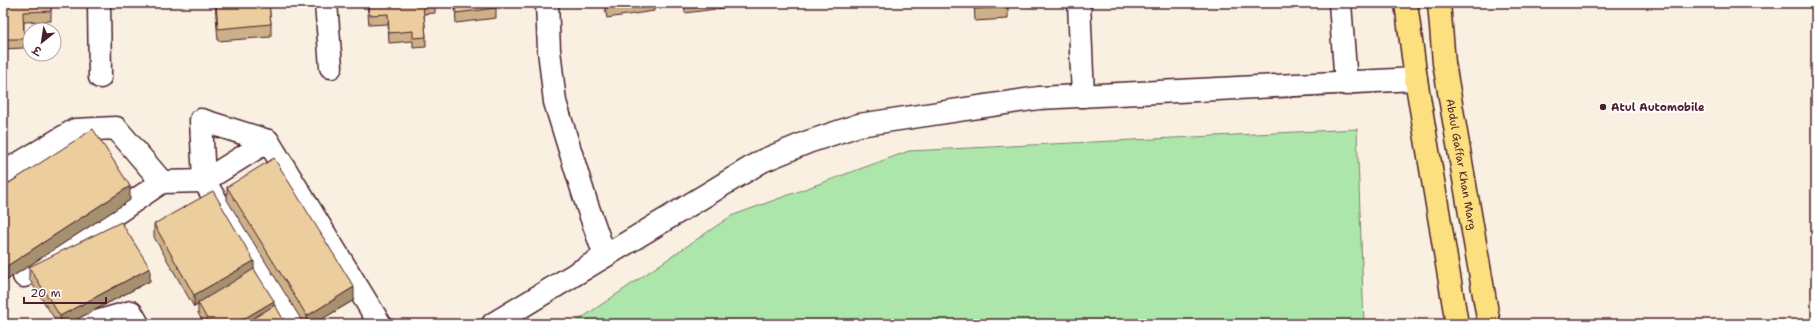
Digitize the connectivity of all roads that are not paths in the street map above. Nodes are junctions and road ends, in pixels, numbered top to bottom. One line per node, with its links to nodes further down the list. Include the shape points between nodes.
1 (99, 3): 9 (street)
2 (326, 3): 8 (street)
3 (547, 3): 17 (street, via 555,102)
4 (1079, 3): 12 (street)
5 (1340, 3): 11 (street)
6 (1406, 3): 10 (main road)
7 (1439, 3): 25 (main road, Abdul Gaffar Khan Marg, via 1448,92)
8 (331, 67)
9 (100, 77)
10 (1416, 79): 11 (street); 24 (main road)
11 (1346, 84): 12 (street)
12 (1083, 96): 17 (street, via 1039,98 859,125 808,142 762,161)
13 (268, 141): 15 (street); 15 (street, via 201,120); 22 (street)
14 (3, 173): 16 (street, via 75,130 116,128)
15 (204, 181): 16 (street); 21 (street)
16 (162, 182): 18 (street)
17 (605, 256): 23 (street)
18 (24, 276)
19 (89, 324): 20 (street, via 130,312)
20 (138, 324)
21 (294, 324)
22 (380, 324)
23 (493, 324)
24 (1457, 324)
25 (1489, 324)

